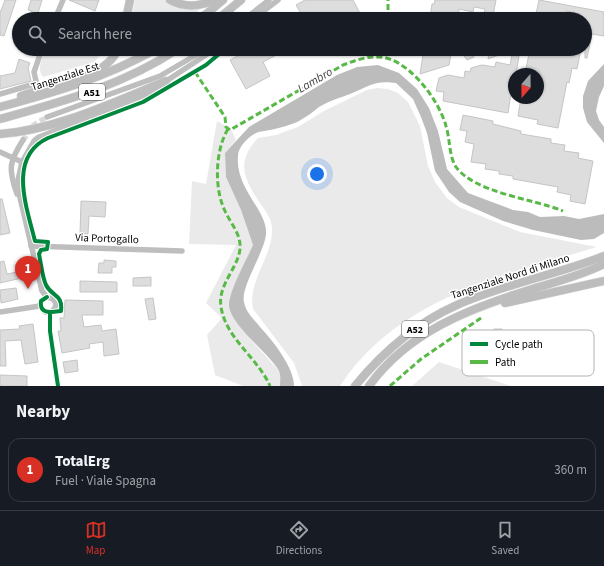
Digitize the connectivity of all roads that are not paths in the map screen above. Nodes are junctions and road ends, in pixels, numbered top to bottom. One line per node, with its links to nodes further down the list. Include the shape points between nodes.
1 (63, 0): 9 (street)
2 (130, 0): 10 (highway)
3 (170, 0): 4 (highway, via 194,6)
4 (214, 0)
5 (223, 0): 11 (highway)
6 (241, 0): 12 (highway)
7 (278, 0): 14 (street)
8 (266, 2): 13 (street)
9 (58, 12)
10 (127, 12)
11 (208, 12)
12 (226, 12)
13 (254, 12)
14 (263, 12)
15 (40, 56): 22 (street, via 34,72 34,84)
16 (114, 56): 23 (highway, via 109,63 96,72 35,91)
17 (143, 56): 23 (highway, Tangenziale Est / A51, via 118,70 76,86)
18 (167, 56): 25 (highway, Tangenziale Est / A51, via 105,88)
19 (194, 56): 24 (street, via 160,76)
20 (204, 56): 21 (street)
21 (166, 81): 26 (highway, via 59,124); 30 (street, via 145,95 39,137)
22 (0, 94)
23 (0, 106)
24 (47, 117)
25 (0, 119)
26 (0, 134)
27 (24, 140): 29 (street)
28 (0, 152): 29 (street)
29 (12, 157): 30 (street); 31 (street, via 12,181)
30 (22, 162): 31 (street, via 18,180)
31 (22, 210): 32 (street)
32 (31, 246): 33 (street, Via Portogallo); 40 (street, via 42,291)
33 (182, 250)
34 (604, 250): 37 (highway)
35 (604, 256): 37 (highway, Tangenziale Nord di Milano / A52)
36 (604, 264): 39 (highway, Tangenziale Nord di Milano, via 580,276)
37 (527, 281): 45 (highway, Tangenziale Nord di Milano / A52, via 456,305 410,332 380,357)
38 (604, 281): 39 (highway)
39 (533, 293): 46 (highway, A52, via 495,303 459,318 400,352)
40 (46, 297): 41 (street); 43 (street, via 54,299 56,303)
41 (40, 306): 42 (street); 43 (street, via 45,312)
42 (0, 312)
43 (50, 313): 44 (street)
44 (58, 386)
45 (355, 386)
46 (370, 386)

